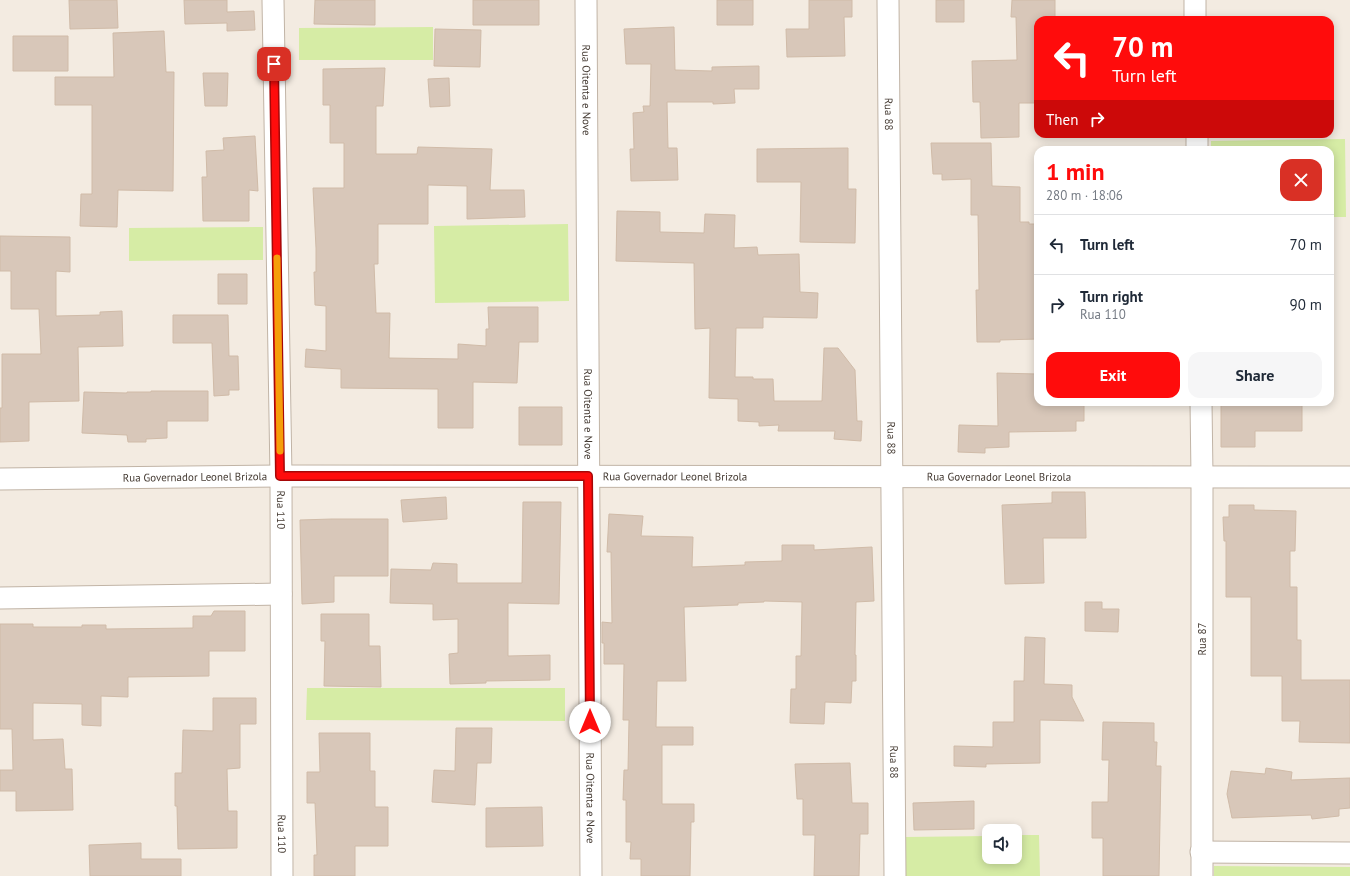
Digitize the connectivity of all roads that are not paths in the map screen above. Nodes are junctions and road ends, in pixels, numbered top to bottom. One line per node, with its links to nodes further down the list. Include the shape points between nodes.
1 (272, 0): 7 (street, Rua 110)
2 (586, 0): 8 (street, Rua Oitenta e Nove)
3 (888, 0): 9 (street, Rua 88)
4 (1195, 0): 5 (street)
5 (1195, 16)
6 (1201, 406): 10 (street, Rua 87)
7 (280, 476): 8 (street, Rua Governador Leonel Brizola); 12 (street, Rua Governador Leonel Brizola); 13 (street, Rua 110)
8 (588, 476): 9 (street, Rua Governador Leonel Brizola); 18 (street, Rua Oitenta e Nove)
9 (891, 476): 10 (street, Rua Governador Leonel Brizola); 19 (street, Rua 88)
10 (1202, 476): 11 (street, Rua Governador Leonel Brizola); 15 (street, Rua 87)
11 (1350, 477)
12 (0, 479)
13 (280, 594): 14 (street); 17 (street, Rua 110)
14 (0, 598)
15 (1202, 852): 16 (street); 20 (street, Rua 87)
16 (1350, 853)
17 (282, 876)
18 (591, 876)
19 (895, 876)
20 (1202, 876)

